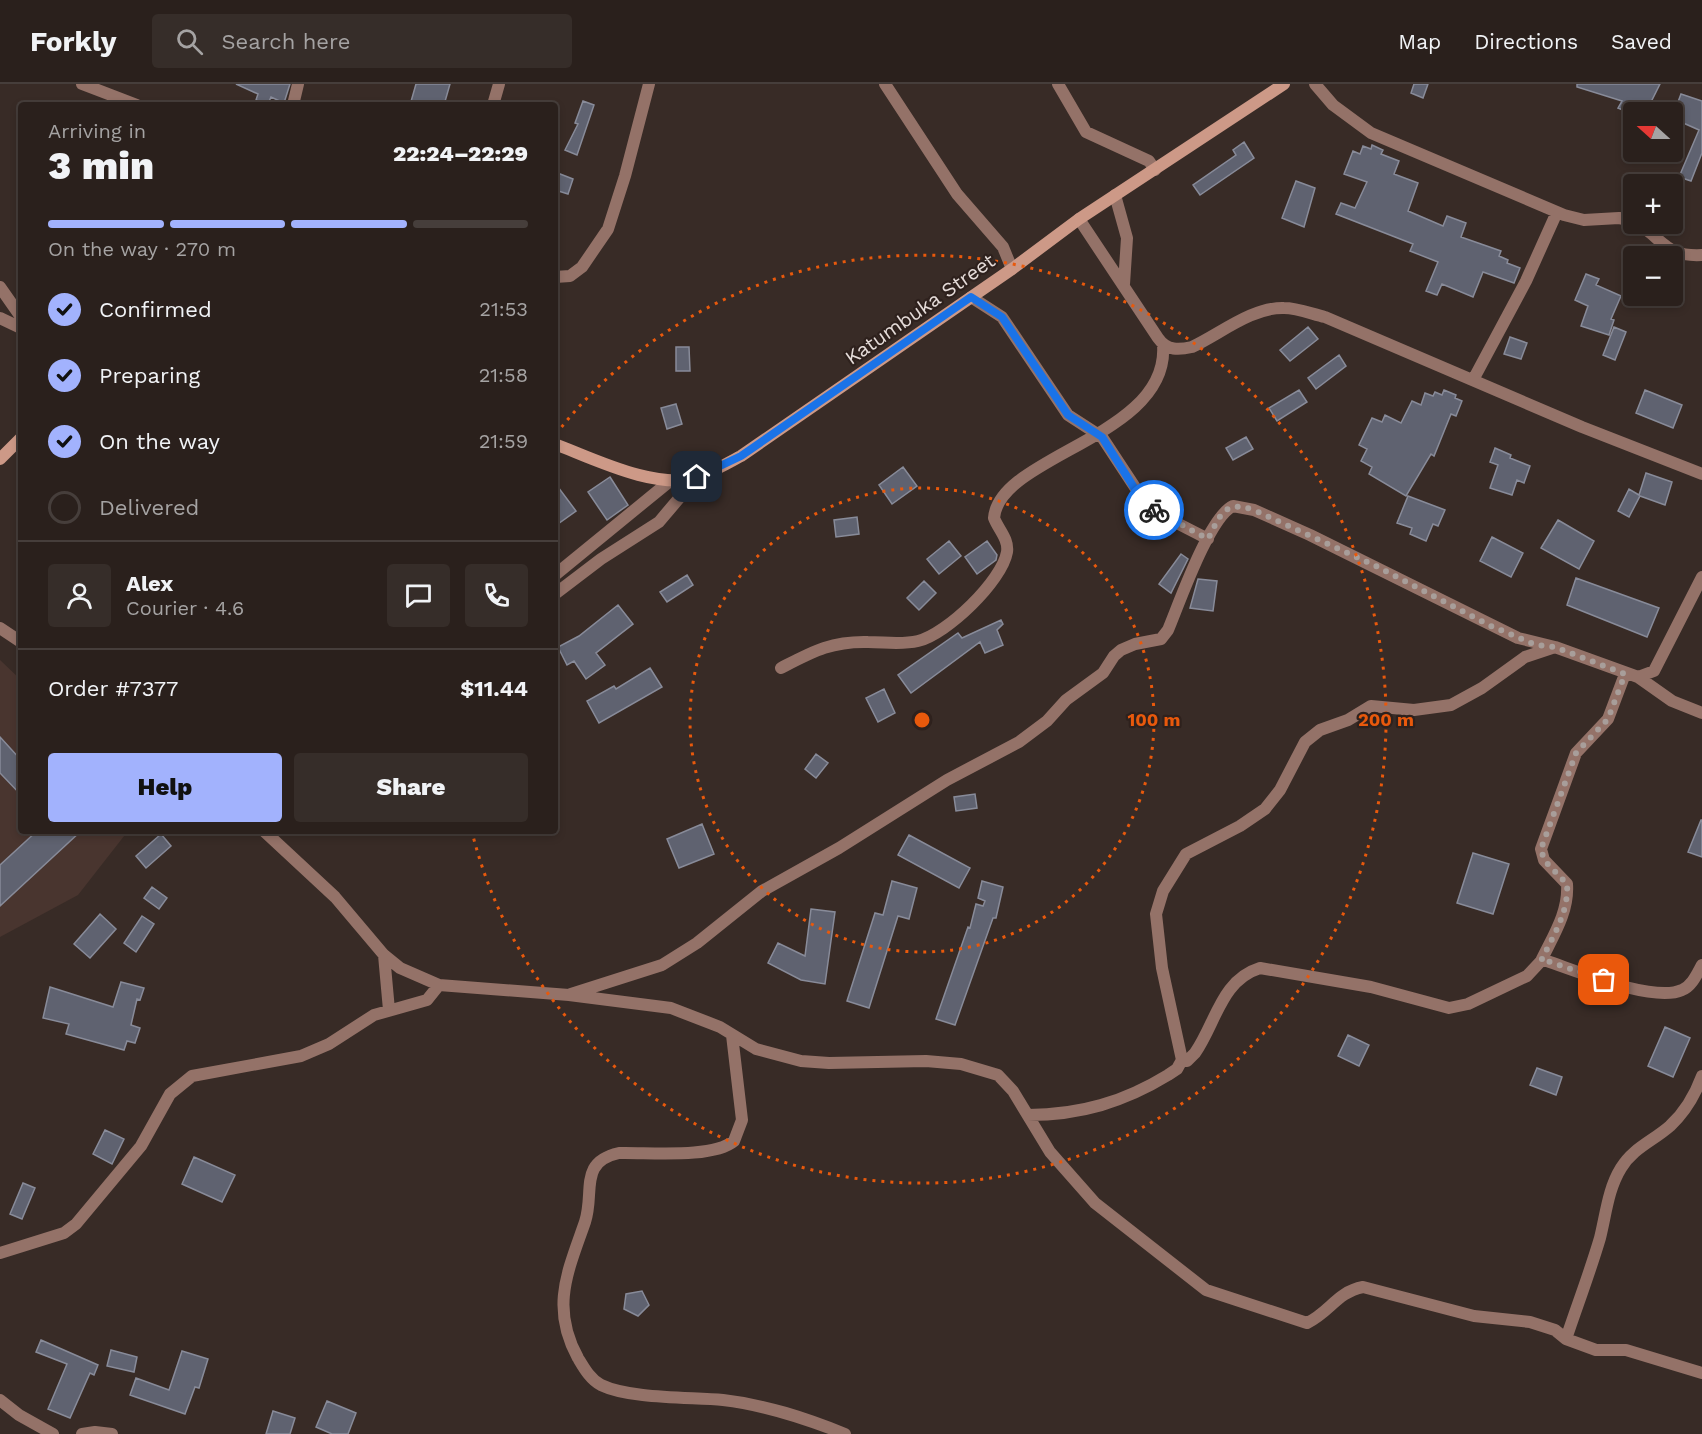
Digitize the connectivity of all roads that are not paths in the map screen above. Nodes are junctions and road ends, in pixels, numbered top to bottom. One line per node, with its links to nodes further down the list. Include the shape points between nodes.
1 (82, 84): 9 (street)
2 (298, 84): 10 (street)
3 (499, 84): 11 (street)
4 (649, 84): 20 (street, via 608,228 582,267 570,276)
5 (885, 84): 19 (street, via 957,194 1003,247)
6 (1058, 84): 12 (street, via 1086,132 1149,161)
7 (1315, 84): 14 (street, via 1333,105 1371,133)
8 (1281, 85): 12 (main road, Katumbuka Street)
9 (129, 102)
10 (293, 102)
11 (494, 102)
12 (1155, 170): 13 (main road, Katumbuka Street)
13 (1115, 195): 15 (main road, Katumbuka Street); 21 (street, via 1127,238)
14 (1557, 212): 16 (street, via 1584,220); 28 (street, via 1526,281)
15 (1078, 219): 19 (main road, Katumbuka Street); 21 (street)
16 (1623, 219)
17 (1650, 234): 18 (street, via 1667,249 1687,256)
18 (1702, 255)
19 (1012, 268): 23 (main road, Katumbuka Street)
20 (558, 278)
21 (1124, 284): 27 (street)
22 (0, 287): 24 (street)
23 (971, 297): 29 (street, via 992,309 1009,326 1068,415); 34 (main road, Katumbuka Street, via 741,456)
24 (18, 313)
25 (0, 318): 26 (street)
26 (18, 327)
27 (1163, 345): 28 (street, via 1181,350 1192,347 1257,314 1284,308 1325,317); 29 (street, via 1161,369 1152,386)
28 (1473, 380): 33 (street)
29 (1099, 434): 36 (street, via 1146,504); 43 (street, via 1036,468 998,504 994,518 1007,547 1005,559 982,591 944,628 918,641 829,645 809,651)
30 (18, 441): 32 (main road)
31 (558, 445): 35 (main road, Katumbuka Street, via 647,477)
32 (0, 459)
33 (1702, 474)
34 (697, 477): 35 (main road, Katumbuka Street); 39 (street, via 660,522)
35 (670, 481): 37 (street)
36 (1208, 539): 42 (street, via 1225,510 1242,506 1374,565 1491,626 1536,645); 52 (street, via 1164,636 1116,654 1103,673 1066,700 1042,726 762,891 697,943 662,965)
37 (558, 573)
38 (1702, 577): 45 (street, via 1654,671)
39 (558, 592)
40 (0, 628): 41 (street)
41 (18, 640)
42 (1555, 647): 44 (street); 55 (street, via 1526,657 1451,705 1414,710 1371,706 1320,730 1305,742 1280,790 1265,809 1186,854 1163,891 1156,914 1164,978)
43 (781, 668)
44 (1625, 674): 45 (street); 49 (street, via 1608,719 1576,753 1541,849 1544,860 1567,884 1568,898)
45 (1638, 677): 46 (street, via 1672,700)
46 (1702, 713)
47 (267, 834): 48 (street, via 335,897)
48 (384, 955): 51 (street, via 400,968); 53 (street)
49 (1541, 961): 50 (street, via 1625,987 1663,992 1682,991 1692,983); 55 (street, via 1519,980 1468,1004 1449,1008 1371,987 1260,968 1243,975 1230,988 1202,1042 1187,1061)
50 (1702, 965)
51 (439, 985): 52 (street); 53 (street, via 427,1000)
52 (569, 995): 54 (street, via 671,1008)
53 (389, 1010): 58 (street, via 301,1056 192,1076 170,1094 141,1146 76,1224 64,1233)
54 (732, 1035): 57 (street, via 756,1049 801,1061 918,1060 977,1068 1000,1077); 65 (street, via 742,1120 734,1141 700,1150 619,1153 596,1164 590,1179 588,1212 567,1269 567,1328 585,1370 602,1385 630,1392 767,1408)
55 (1182, 1060): 57 (street, via 1168,1076 1100,1107 1056,1115)
56 (1702, 1076): 59 (street, via 1696,1094 1682,1114 1637,1148 1611,1187 1599,1239)
57 (1029, 1115): 59 (street, via 1050,1152 1095,1203 1206,1290 1307,1323 1348,1290 1363,1287 1474,1316 1530,1323 1555,1330)
58 (0, 1254)
59 (1566, 1339): 60 (street, via 1596,1350 1626,1350)
60 (1702, 1373)
61 (0, 1400): 62 (street)
62 (53, 1434)
63 (82, 1434): 64 (street)
64 (112, 1434)
65 (845, 1434)

